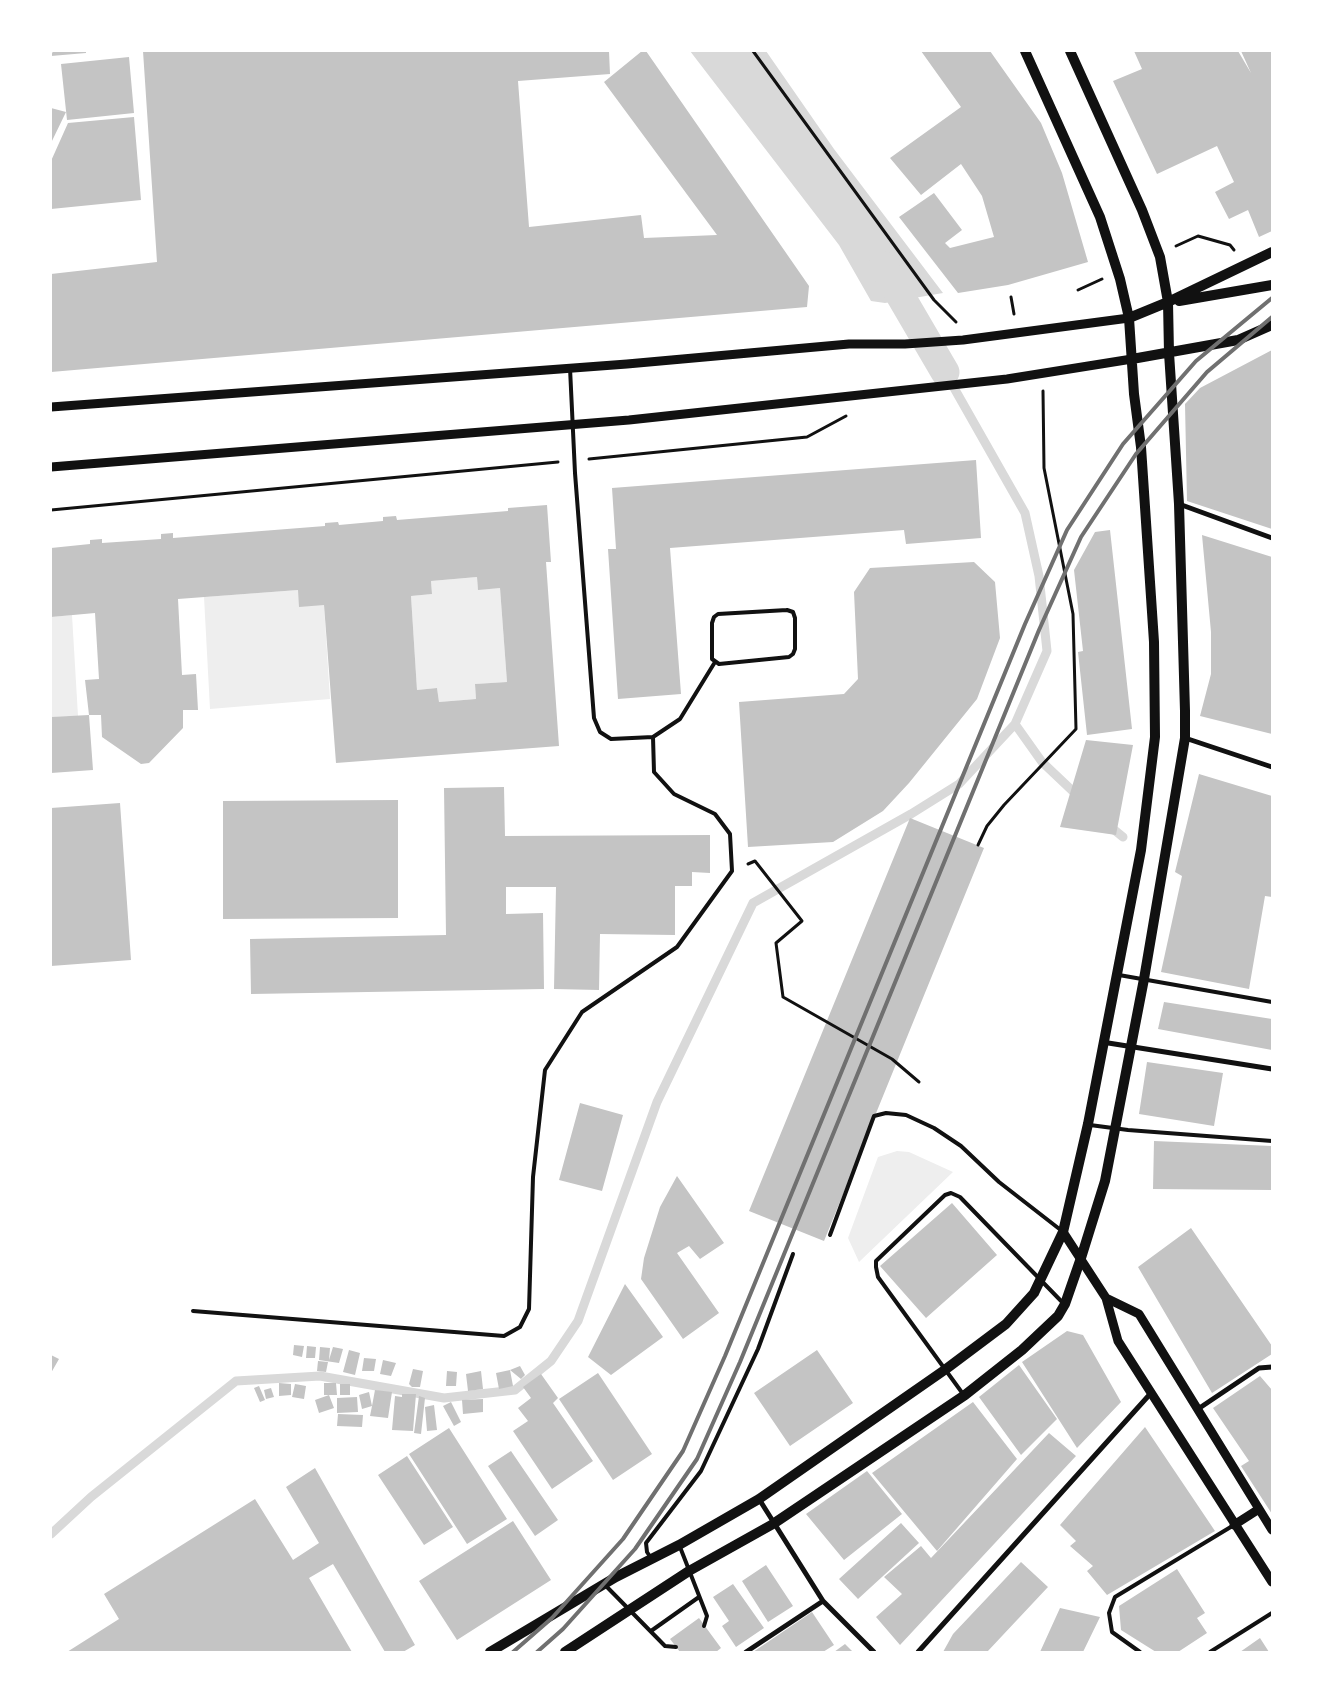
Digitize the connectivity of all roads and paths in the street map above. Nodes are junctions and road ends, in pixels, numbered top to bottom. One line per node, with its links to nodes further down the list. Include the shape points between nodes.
1 (753, 51): 13 (path, via 934,300)
2 (1025, 51): 11 (main road, via 1100,217)
3 (1070, 51): 10 (main road, via 1142,210 1160,257)
4 (1172, 248): 6 (path, via 1198,236 1230,244)
5 (1272, 252): 6 (main road)
6 (1245, 264): 10 (main road)
7 (1104, 278): 9 (path)
8 (1272, 286): 10 (main road)
9 (1078, 290)
10 (1168, 302): 11 (main road); 14 (main road)
11 (1129, 318): 13 (street); 15 (main road)
12 (1272, 325): 14 (main road, via 1238,340)
13 (973, 339): 16 (street, via 848,344)
14 (1168, 354): 15 (main road); 23 (main road)
15 (1132, 359): 17 (street); 32 (main road, via 1142,447 1154,642 1155,737 1141,850)
16 (570, 368): 18 (street); 19 (lane)
17 (1043, 373): 19 (street, via 629,420); 30 (path, via 1044,468 1073,614 1076,729 1004,805 987,826)
18 (51, 407)
19 (573, 423): 21 (lane); 22 (street)
20 (807, 437): 21 (path)
21 (574, 460): 24 (path); 27 (lane, via 594,718 600,732 611,739)
22 (51, 467)
23 (1179, 504): 25 (street); 28 (main road)
24 (51, 510)
25 (1272, 538)
26 (715, 662): 26 (lane, via 794,654 793,612 718,614 712,623 712,659); 27 (lane, via 680,720)
27 (653, 737): 49 (lane, via 654,772 674,794 715,814 730,834 732,871 677,947 582,1012 545,1070 533,1177 529,1309 520,1327 504,1336)
28 (1185, 738): 29 (street); 33 (main road)
29 (1272, 767)
30 (978, 845)
31 (755, 861): 38 (path, via 802,922 776,942 782,997 892,1059)
32 (1118, 975): 33 (lane); 35 (main road)
33 (1144, 979): 34 (lane); 36 (main road)
34 (1272, 1002)
35 (1102, 1042): 36 (street); 39 (main road)
36 (1131, 1046): 37 (street); 40 (main road)
37 (1272, 1069)
38 (920, 1082)
39 (1088, 1124): 40 (lane); 42 (main road)
40 (1115, 1127): 41 (lane); 45 (main road, via 1105,1181)
41 (1272, 1141)
42 (1062, 1232): 43 (lane, via 999,1182 961,1146 906,1114 886,1113 874,1116); 45 (street); 46 (main road)
43 (830, 1235)
44 (793, 1254): 61 (lane, via 758,1349 701,1471 646,1543)
45 (1081, 1258): 47 (street); 48 (main road)
46 (1040, 1281): 48 (lane); 51 (main road, via 1034,1293 1006,1324); 51 (lane, via 960,1197 951,1193 945,1195 876,1261 876,1268 878,1277)
47 (1106, 1298): 52 (street, via 1118,1341); 54 (street, via 1139,1314)
48 (1065, 1304): 53 (main road, via 1058,1316 1022,1350)
49 (192, 1311)
50 (1272, 1367): 54 (street, via 1259,1368)
51 (946, 1369): 53 (lane); 55 (main road)
52 (1151, 1393): 58 (street); 76 (street)
53 (964, 1395): 57 (main road)
54 (1198, 1409): 56 (street)
55 (759, 1499): 57 (street); 60 (main road)
56 (1258, 1509): 58 (street); 59 (street)
57 (773, 1524): 62 (main road); 66 (street)
58 (1234, 1525): 63 (street); 77 (lane, via 1115,1597 1109,1613 1112,1632)
59 (1272, 1530)
60 (679, 1545): 61 (main road); 62 (lane)
61 (651, 1558): 64 (main road)
62 (690, 1571): 65 (lane); 67 (main road)
63 (1272, 1582)
64 (604, 1584): 67 (lane); 72 (main road)
65 (699, 1597): 69 (lane, via 708,1616); 70 (lane)
66 (823, 1601): 74 (street); 75 (street)
67 (628, 1611): 70 (lane); 73 (main road)
68 (1272, 1613): 78 (lane)
69 (704, 1626)
70 (651, 1632): 71 (lane, via 665,1646)
71 (676, 1647)
72 (490, 1652)
73 (565, 1652)
74 (746, 1652)
75 (874, 1652)
76 (918, 1652)
77 (1140, 1652)
78 (1210, 1652)

